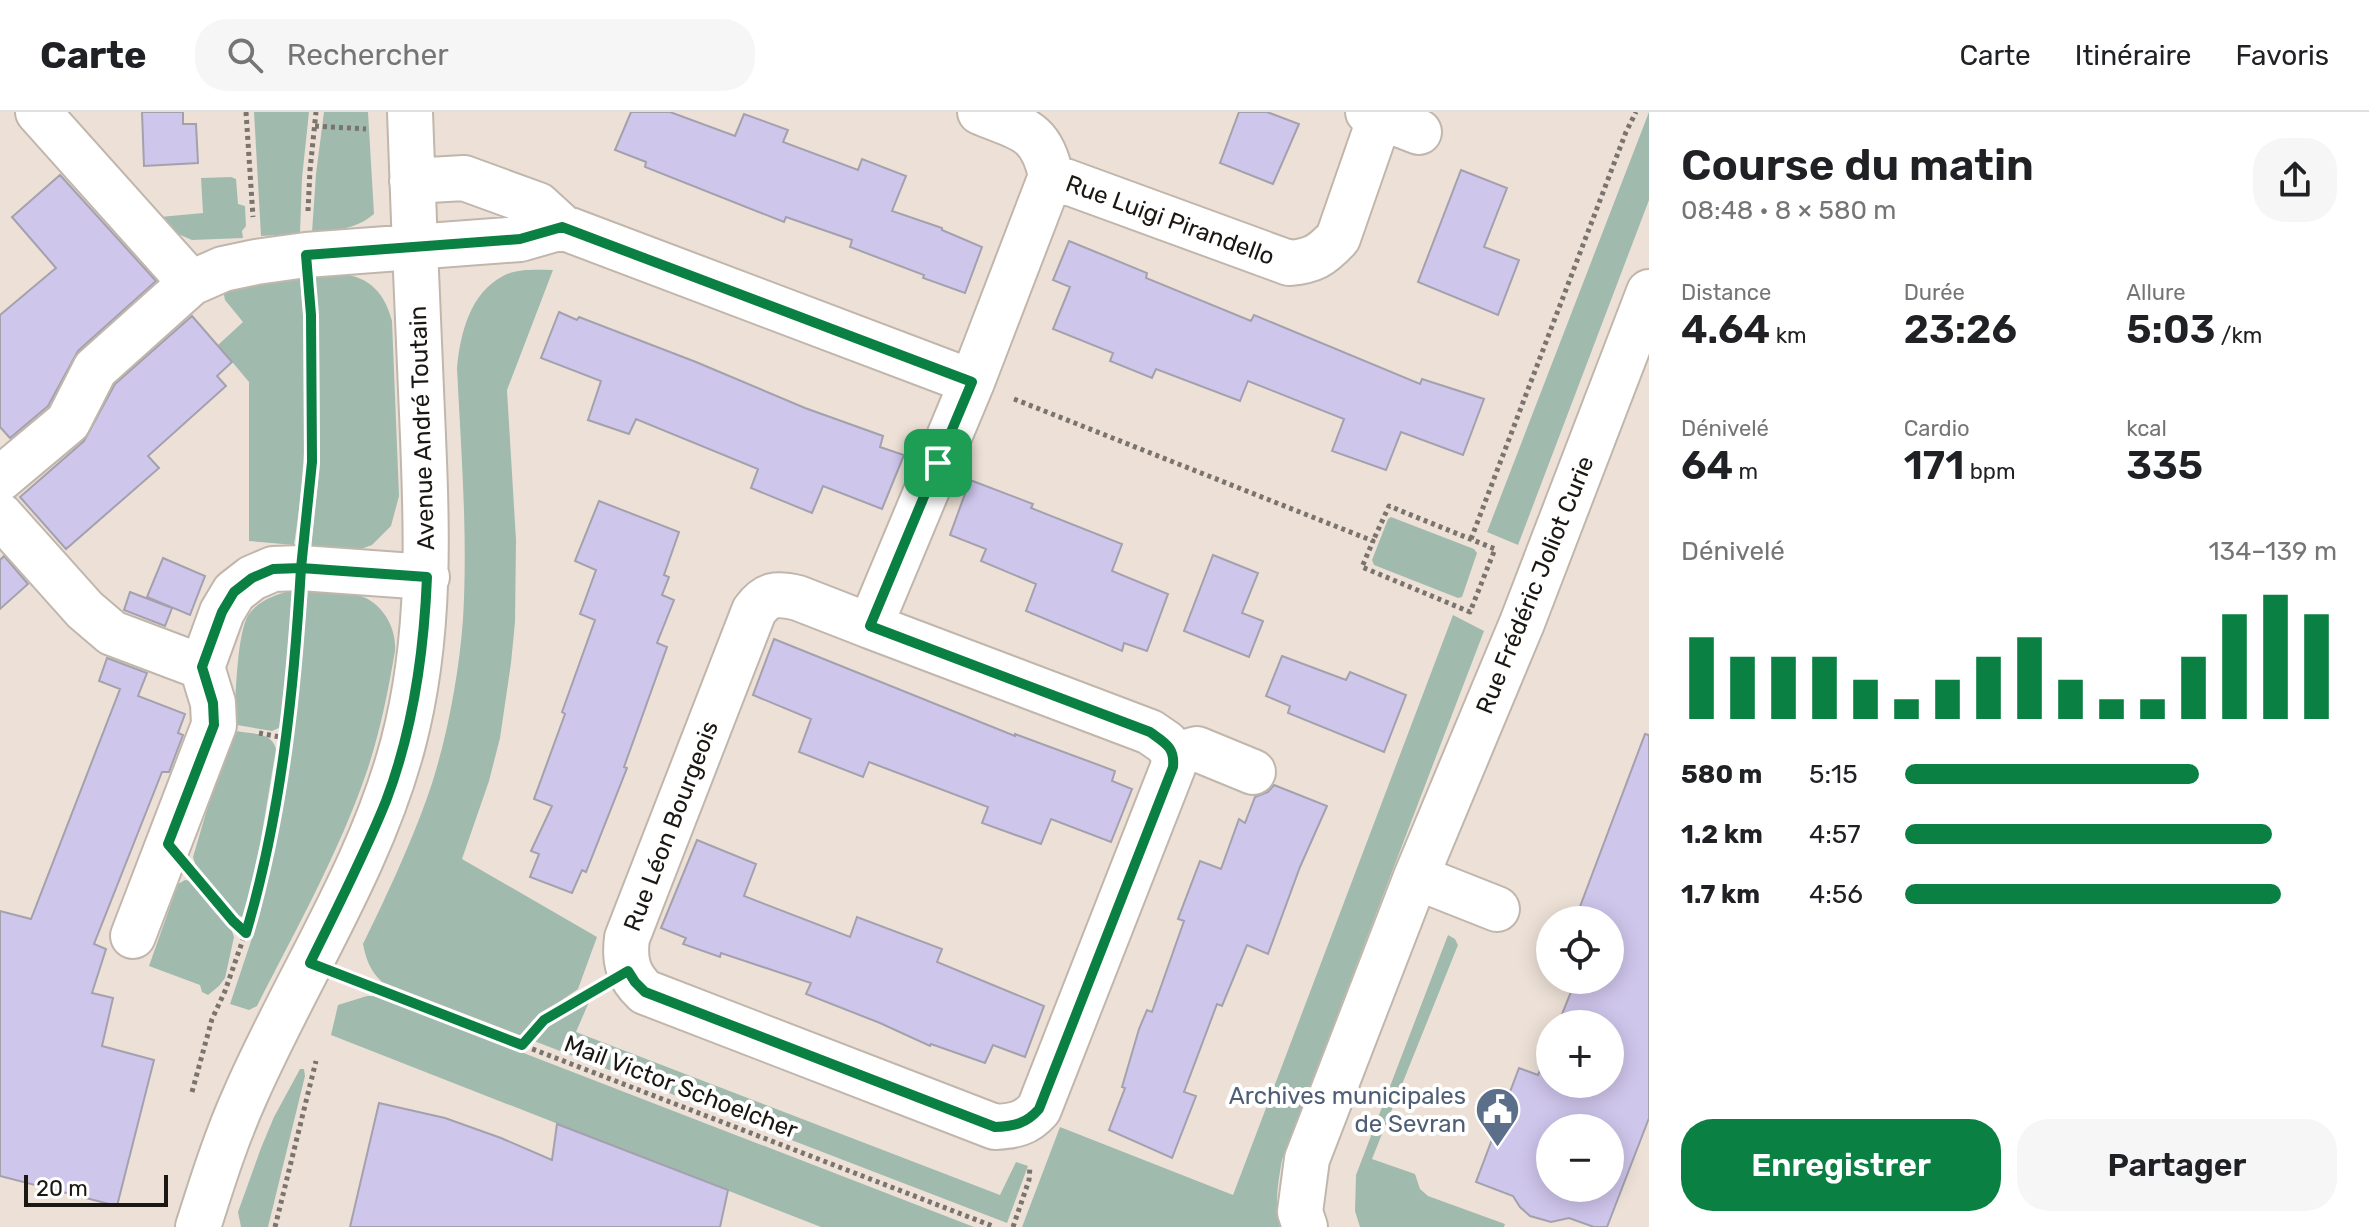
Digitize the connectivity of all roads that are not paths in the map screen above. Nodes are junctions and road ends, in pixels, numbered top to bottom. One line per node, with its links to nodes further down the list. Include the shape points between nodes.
1 (38, 112): 6 (street)
2 (81, 112): 6 (street)
3 (410, 112): 8 (street, Avenue André Toutain)
4 (980, 112): 7 (street, Rue Luigi Pirandello, via 1038,140)
5 (1389, 120): 7 (street, Rue Luigi Pirandello, via 1338,238 1309,262 1289,263)
6 (83, 163): 11 (street)
7 (1051, 176): 13 (street)
8 (412, 181): 9 (street, via 464,178 538,205); 10 (street, Avenue André Toutain)
9 (562, 227): 10 (street, via 520,239); 13 (street)
10 (415, 247): 11 (street, via 256,262); 16 (street, Avenue André Toutain)
11 (191, 283): 14 (street, via 95,369 68,422)
12 (1649, 292): 21 (street, Rue Frédéric Joliot Curie, via 1522,623)
13 (972, 382): 17 (street)
14 (0, 479)
15 (0, 515): 18 (street, via 112,633)
16 (427, 577): 18 (street, via 273,569 234,592); 24 (street, Avenue André Toutain, via 415,692 386,799 245,1096)
17 (870, 626): 19 (street, Rue Léon Bourgeois, via 1150,732); 19 (street, Rue Léon Bourgeois, via 798,598 773,595 754,611 627,938 628,971 645,992 995,1127 1030,1119 1039,1109)
18 (202, 667): 23 (street, via 214,725)
19 (1174, 755): 20 (street, via 1197,749)
20 (1253, 772)
21 (1416, 877): 22 (street); 25 (street, Rue Frédéric Joliot Curie, via 1307,1159 1300,1212)
22 (1497, 909)
23 (133, 936)
24 (198, 1227)
25 (1305, 1227)

